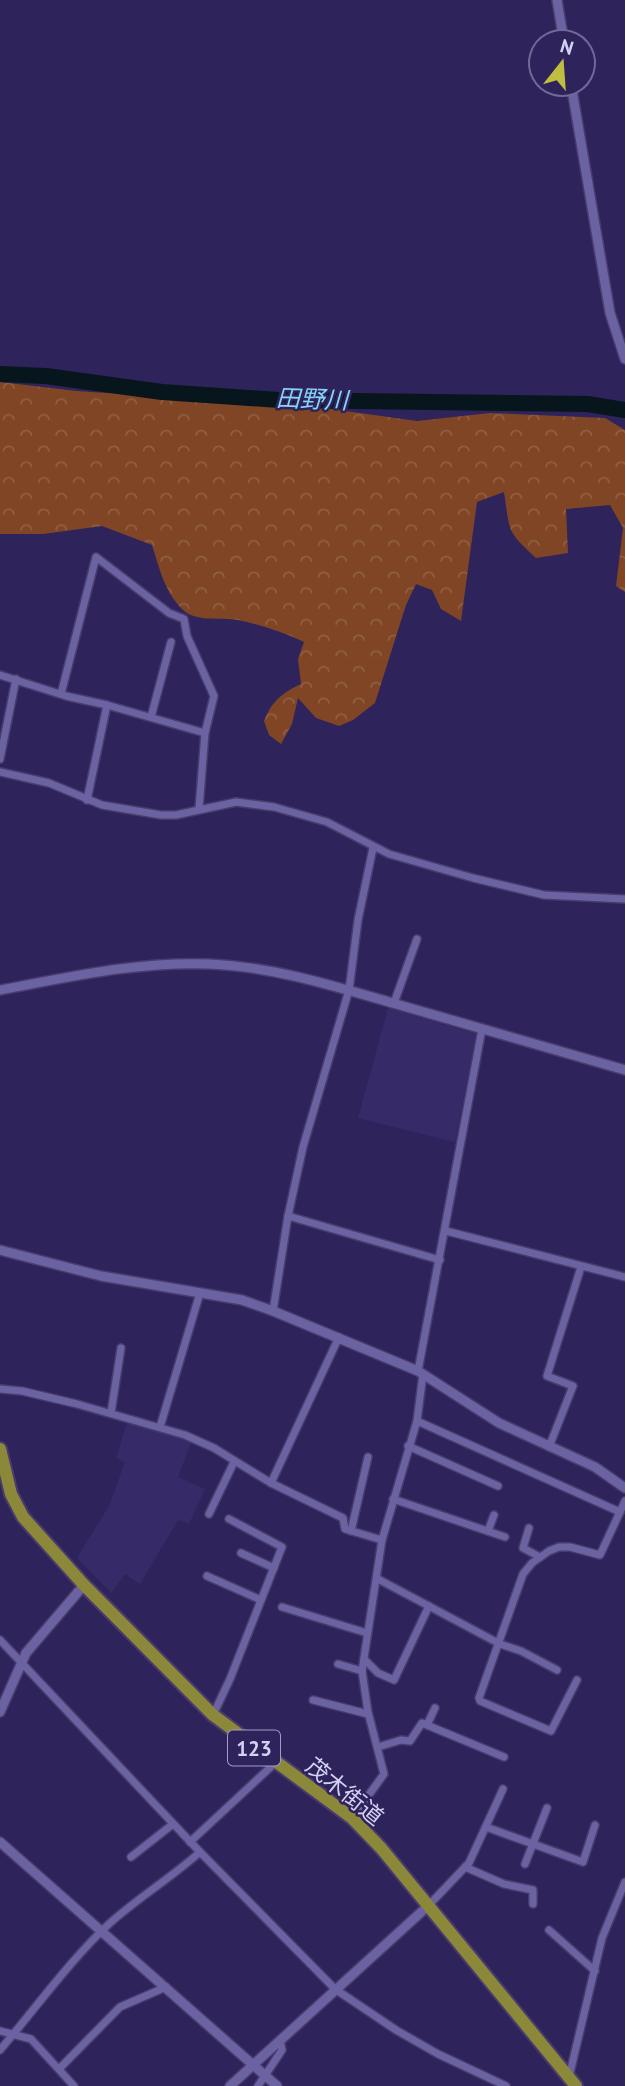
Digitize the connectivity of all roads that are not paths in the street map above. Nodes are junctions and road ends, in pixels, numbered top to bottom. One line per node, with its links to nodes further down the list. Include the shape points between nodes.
1 (557, 0): 2 (street)
2 (562, 28)
3 (574, 98): 4 (street, via 610,313)
4 (625, 359)
5 (171, 642): 10 (street)
6 (0, 675): 7 (street)
7 (16, 679): 8 (street); 12 (street)
8 (61, 694): 9 (street); 11 (street, via 96,557 169,613 184,619 214,696)
9 (107, 705): 10 (street); 14 (street)
10 (151, 717): 11 (street)
11 (205, 733): 15 (street)
12 (0, 759)
13 (0, 772): 14 (street, via 49,783)
14 (87, 800): 15 (street, via 161,815)
15 (198, 809): 16 (street, via 236,802 274,807 327,822)
16 (373, 848): 17 (street, via 544,895); 20 (street)
17 (625, 899)
18 (417, 939): 21 (street)
19 (0, 990): 20 (street, via 106,970 182,963 266,970)
20 (349, 990): 21 (street); 24 (street)
21 (394, 1003): 22 (street)
22 (482, 1029): 23 (street); 25 (street)
23 (625, 1070)
24 (288, 1216): 27 (street); 31 (street)
25 (446, 1231): 27 (street); 28 (street)
26 (0, 1250): 30 (street, via 101,1276)
27 (440, 1260): 34 (street, via 425,1328)
28 (581, 1267): 29 (street); 40 (street, via 547,1376 573,1386)
29 (625, 1277)
30 (200, 1293): 31 (street); 38 (street)
31 (273, 1311): 32 (street)
32 (339, 1337): 34 (street); 44 (street)
33 (121, 1348): 36 (street)
34 (421, 1373): 37 (street); 40 (street, via 499,1423)
35 (0, 1389): 36 (street)
36 (111, 1413): 38 (street)
37 (417, 1421): 39 (street); 50 (street)
38 (160, 1427): 43 (street, via 201,1442)
39 (408, 1446): 45 (street); 48 (street)
40 (549, 1447): 46 (street, via 595,1467)
41 (0, 1449): 47 (highway, 茂木街道 / 123)
42 (368, 1457): 55 (street)
43 (234, 1462): 44 (street); 51 (street)
44 (271, 1483): 55 (street, via 343,1518 345,1529)
45 (498, 1486)
46 (625, 1488)
47 (5, 1490): 64 (highway, 茂木街道 / 123, via 32,1528)
48 (393, 1499): 56 (street); 58 (street)
49 (625, 1501): 50 (street)
50 (620, 1513): 60 (street, via 600,1555 559,1547)
51 (209, 1514)
52 (494, 1515): 56 (street)
53 (229, 1519): 61 (street, via 282,1547)
54 (529, 1528): 60 (street, via 523,1548)
55 (351, 1531): 58 (street)
56 (488, 1531): 57 (street)
57 (505, 1537)
58 (382, 1541): 63 (street)
59 (241, 1553): 61 (street)
60 (540, 1557): 70 (street, via 523,1574)
61 (274, 1568): 65 (street)
62 (207, 1576): 65 (street)
63 (378, 1579): 66 (street); 68 (street)
64 (84, 1585): 72 (street); 81 (highway, 茂木街道 / 123)
65 (261, 1600): 81 (street)
66 (429, 1606): 70 (street); 71 (street, via 394,1680)
67 (282, 1607): 68 (street)
68 (367, 1633): 71 (street)
69 (0, 1640): 72 (street)
70 (500, 1644): 74 (street); 76 (street, via 480,1701 551,1731)
71 (364, 1659): 75 (street)
72 (21, 1662): 79 (street); 89 (street)
73 (338, 1664): 75 (street)
74 (557, 1670)
75 (362, 1671): 80 (street)
76 (577, 1680)
77 (313, 1700): 80 (street)
78 (435, 1708): 82 (street)
79 (0, 1712)
80 (368, 1714): 83 (street)
81 (213, 1716): 85 (highway, 茂木街道 / 123)
82 (427, 1725): 83 (street, via 422,1723 410,1741); 84 (street)
83 (378, 1747): 88 (street, via 384,1774)
84 (504, 1757)
85 (275, 1763): 88 (highway, 茂木街道 / 123); 93 (street)
86 (503, 1789): 91 (street)
87 (547, 1808): 94 (street)
88 (352, 1818): 101 (highway, 茂木街道 / 123)
89 (173, 1824): 93 (street); 96 (street)
90 (595, 1825): 94 (street, via 583,1862)
91 (486, 1827): 94 (street); 98 (street)
92 (0, 1842): 103 (street)
93 (190, 1842): 95 (street)
94 (533, 1844): 97 (street)
95 (200, 1853): 103 (street); 106 (street)
96 (131, 1857)
97 (525, 1864)
98 (465, 1867): 100 (street, via 503,1884 533,1890); 101 (street)
99 (625, 1882): 104 (street)
100 (533, 1904)
101 (429, 1905): 106 (street); 114 (highway, 茂木街道 / 123)
102 (549, 1930): 104 (street)
103 (102, 1931): 105 (street); 108 (street)
104 (595, 1971): 114 (street)
105 (166, 1987): 111 (street); 112 (street, via 121,2007)
106 (335, 1989): 109 (street); 119 (street, via 438,2054)
107 (0, 2031): 108 (street)
108 (12, 2034): 110 (street); 112 (street, via 31,2039)
109 (280, 2040): 111 (street); 113 (street, via 282,2050)
110 (0, 2050)
111 (254, 2064): 113 (street); 116 (street)
112 (58, 2070): 115 (street)
113 (266, 2076): 117 (street); 118 (street)
114 (573, 2081)
115 (74, 2086)
116 (230, 2086)
117 (258, 2086)
118 (277, 2086)
119 (506, 2086)

